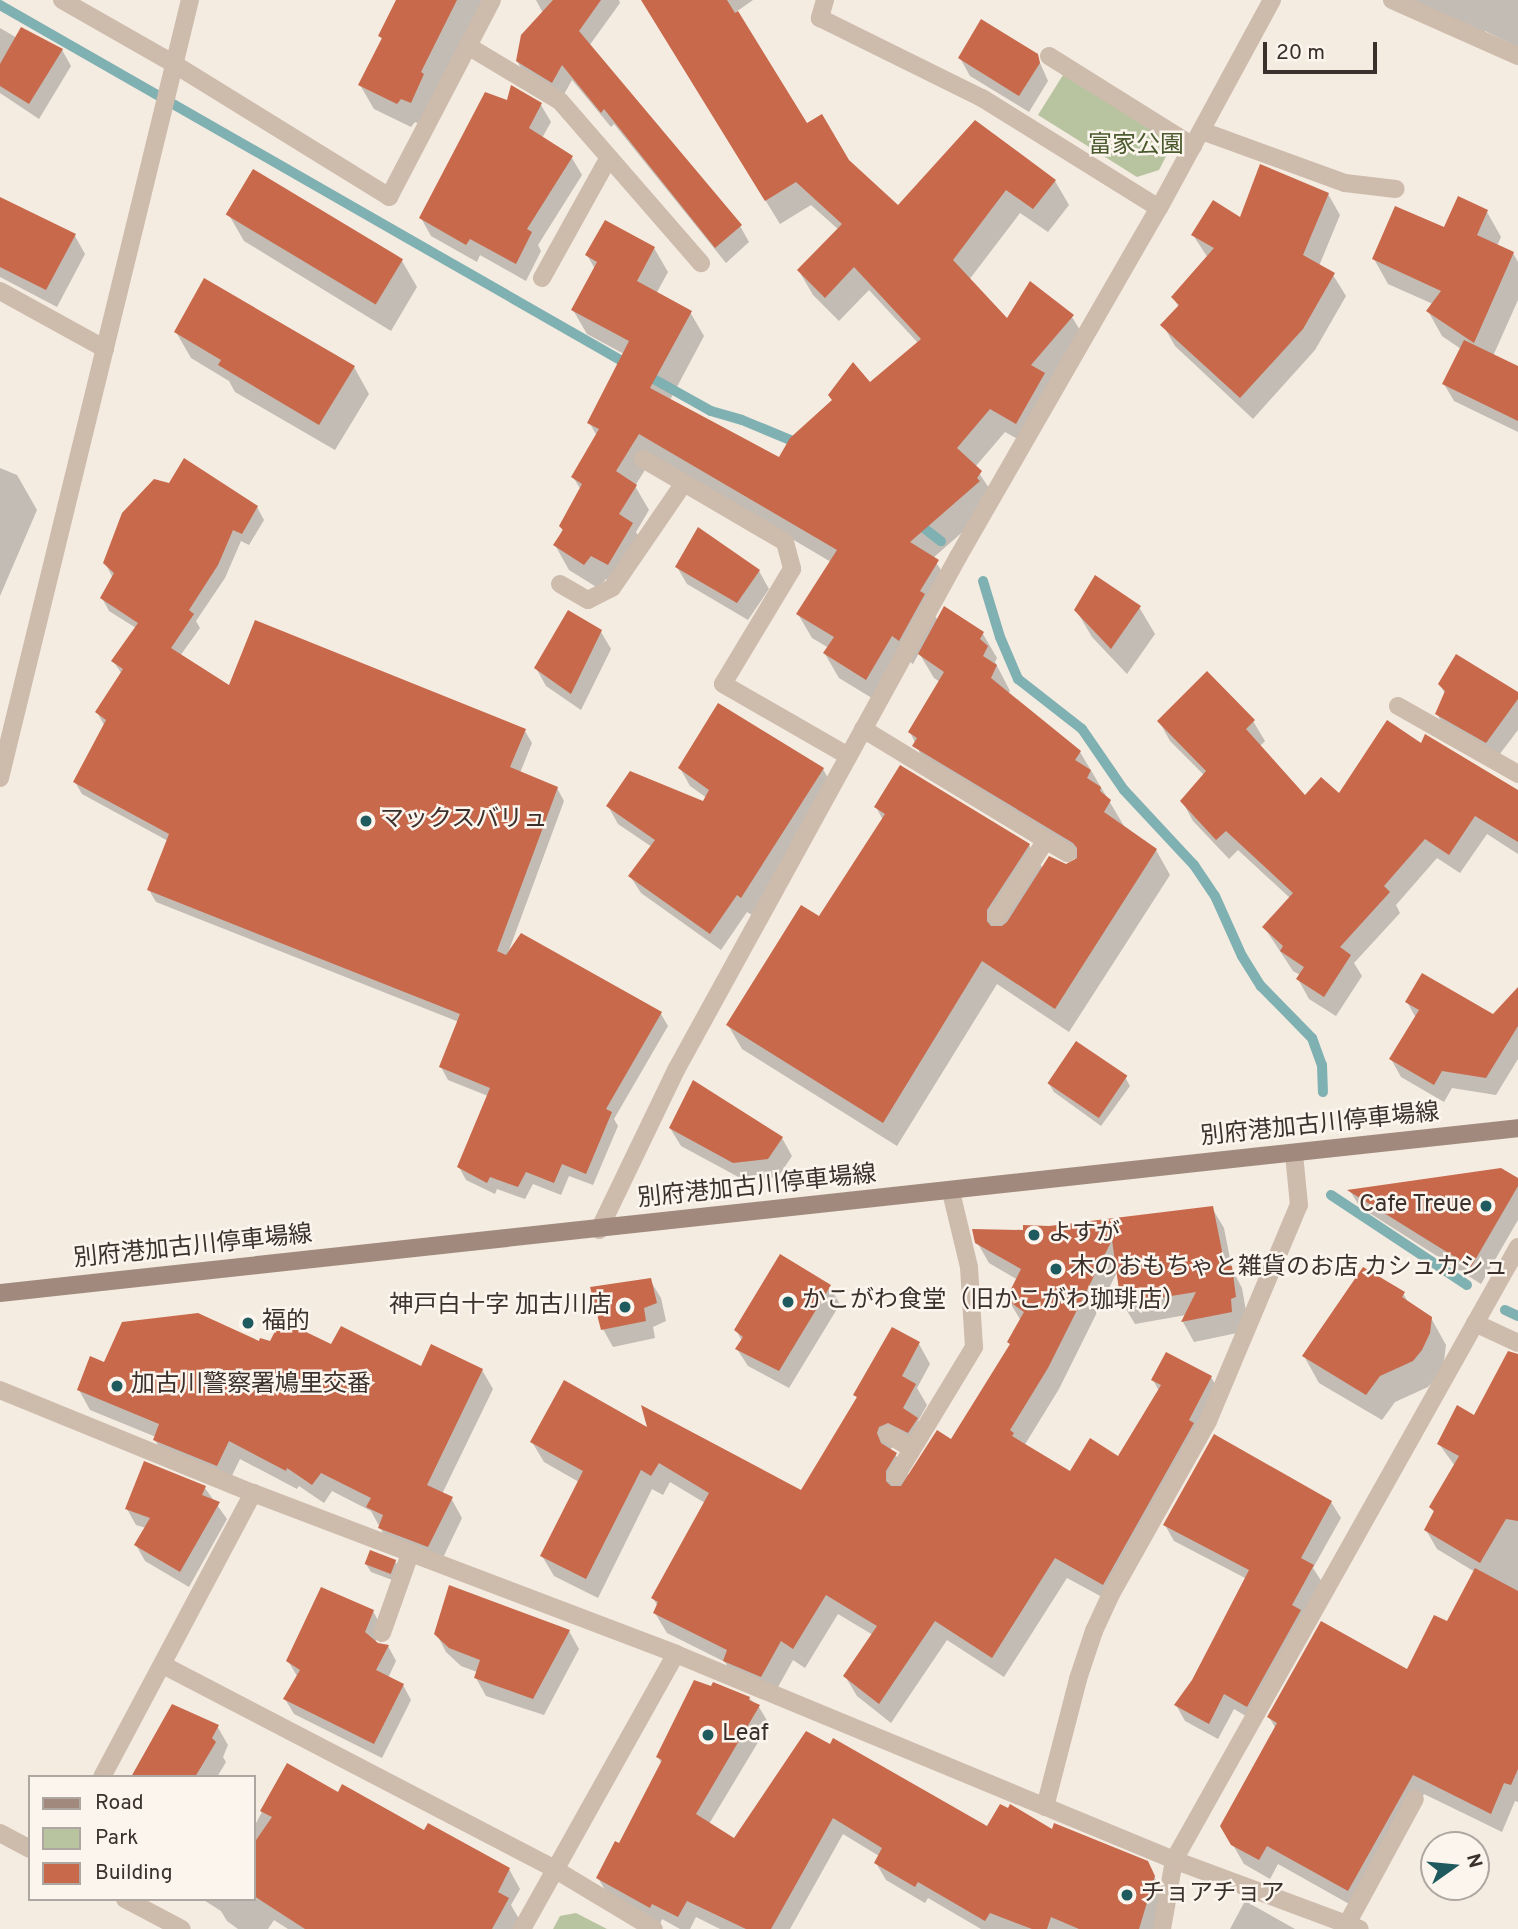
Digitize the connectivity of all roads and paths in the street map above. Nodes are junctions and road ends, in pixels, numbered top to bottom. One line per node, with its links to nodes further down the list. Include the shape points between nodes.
1 (62, 0): 10 (street)
2 (190, 0): 10 (street)
3 (492, 0): 7 (street)
4 (825, 0): 14 (street, via 820,18 982,98)
5 (1272, 0): 11 (street)
6 (1392, 0): 9 (street)
7 (468, 46): 10 (street, via 389,197); 12 (street, via 560,101)
8 (1049, 56): 11 (street)
9 (1518, 56)
10 (174, 64): 18 (street)
11 (1197, 138): 13 (street, via 1345,183); 14 (street)
12 (609, 158): 15 (street); 16 (street)
13 (1396, 189)
14 (1158, 208): 23 (street)
15 (701, 263)
16 (542, 278)
17 (0, 291): 18 (street)
18 (105, 349): 26 (street)
19 (643, 459): 20 (street)
20 (684, 483): 21 (street, via 612,588 588,600); 24 (street, via 785,542 792,569 723,684)
21 (561, 584)
22 (1398, 706): 25 (street)
23 (863, 729): 24 (street); 27 (street)
24 (848, 756): 33 (street, via 676,1070)
25 (1518, 774)
26 (0, 778)
27 (1046, 840): 28 (street); 29 (street)
28 (1067, 853)
29 (998, 916)
30 (1518, 1128): 31 (main road, 別府港加古川停車場線)
31 (1294, 1154): 32 (main road, 別府港加古川停車場線); 49 (street, via 1299,1205 1208,1421 1094,1631)
32 (951, 1192): 33 (main road, 別府港加古川停車場線); 40 (street, via 969,1267 974,1347)
33 (599, 1230): 35 (main road, 別府港加古川停車場線)
34 (1518, 1247): 36 (street)
35 (0, 1293)
36 (1475, 1323): 37 (street); 52 (street)
37 (1518, 1343)
38 (0, 1390): 42 (street)
39 (888, 1434): 40 (street)
40 (912, 1449): 41 (street)
41 (896, 1476)
42 (253, 1493): 43 (street); 46 (street)
43 (410, 1554): 44 (street); 45 (street)
44 (382, 1633)
45 (676, 1654): 49 (street); 53 (street)
46 (163, 1665): 47 (street); 53 (street)
47 (103, 1775)
48 (1415, 1799): 55 (street)
49 (1045, 1807): 52 (street)
50 (0, 1833): 51 (street)
51 (28, 1848)
52 (1174, 1860): 55 (street); 59 (street)
53 (556, 1870): 57 (street); 58 (street)
54 (129, 1901): 56 (street)
55 (1353, 1927)
56 (182, 1929)
57 (523, 1929)
58 (654, 1929)
59 (1162, 1929)

